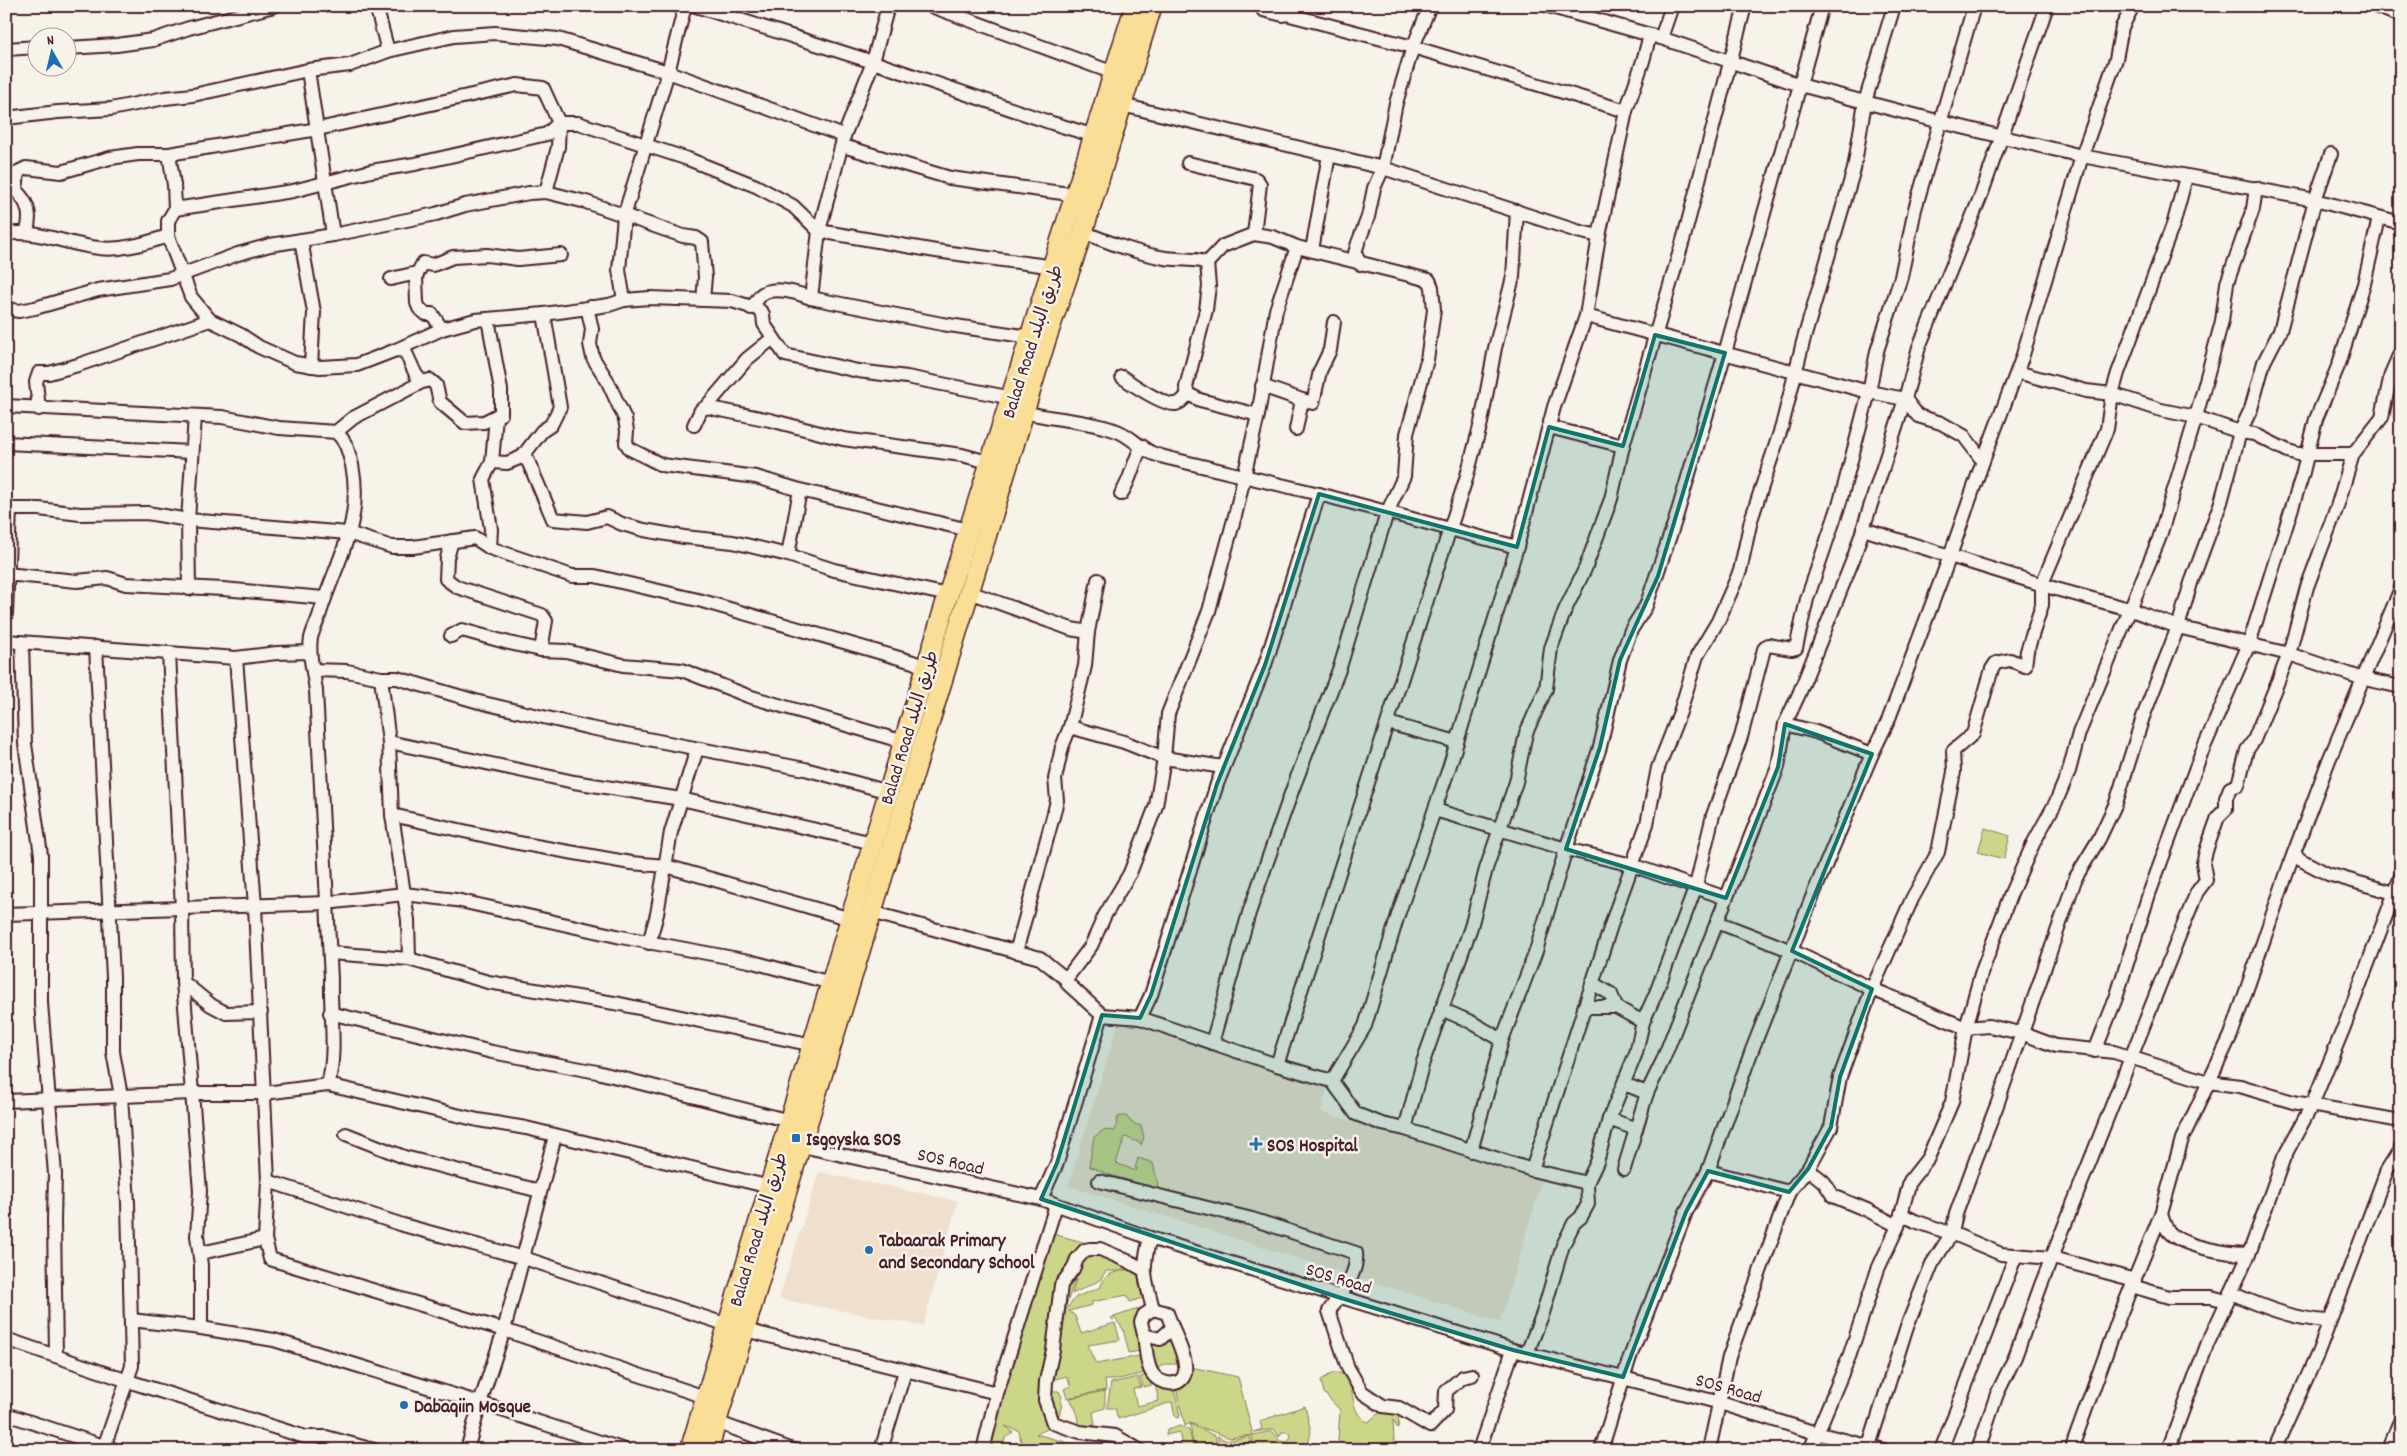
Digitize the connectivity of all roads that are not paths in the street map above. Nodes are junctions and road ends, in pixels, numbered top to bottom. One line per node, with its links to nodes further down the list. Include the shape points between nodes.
1 (274, 6): 24 (street, via 153,40)
2 (376, 6): 26 (street)
3 (685, 6): 30 (street)
4 (696, 6): 27 (street)
5 (888, 6): 27 (street)
6 (931, 6): 31 (street)
7 (1135, 6): 31 (highway, Balad Road طريق البلد)
8 (1152, 6): 34 (highway, Balad Road طريق البلد)
9 (1264, 6): 22 (street, via 1263,10)
10 (1430, 6): 22 (street)
11 (1548, 6): 21 (street)
12 (1672, 6): 21 (street)
13 (1745, 6): 28 (street)
14 (1822, 6): 32 (street)
15 (1894, 6): 33 (street)
16 (1974, 6): 37 (street)
17 (2047, 6): 41 (street)
18 (2133, 6): 47 (street, via 2122,28 2116,59)
19 (2375, 6): 20 (street)
20 (2399, 12)
21 (1655, 37): 28 (street); 35 (street)
22 (1413, 47): 35 (street); 49 (street, via 1396,103)
23 (28, 48): 25 (street)
24 (78, 48)
25 (6, 50)
26 (388, 51): 29 (street, via 350,65); 30 (street, via 454,36 520,34 558,39)
27 (873, 62): 40 (street); 42 (street)
28 (1732, 62): 32 (street); 91 (street)
29 (308, 70): 36 (street, via 193,95 111,108); 39 (street)
30 (668, 72): 42 (street); 43 (street)
31 (1114, 73): 40 (highway, Balad Road طريق البلد)
32 (1800, 85): 33 (street); 96 (street)
33 (1864, 102): 37 (street); 98 (street, via 1854,169)
34 (1122, 105): 46 (street); 62 (highway, Balad Road طريق البلد)
35 (1626, 111): 68 (street)
36 (6, 118)
37 (1941, 122): 41 (street); 103 (street, via 1913,217 1901,277 1876,351)
38 (559, 123): 39 (street, via 543,88 517,85); 43 (street, via 578,123); 51 (street, via 547,134 371,171); 53 (street, via 558,147)
39 (318, 129): 44 (street); 51 (street)
40 (1095, 136): 54 (highway, Balad Road طريق البلد)
41 (2002, 137): 47 (street); 108 (street, via 1919,347)
42 (843, 141): 54 (street, via 950,178); 61 (street)
43 (644, 145): 58 (street); 61 (street, via 756,186 793,206)
44 (169, 154): 56 (street); 63 (street, via 110,158 62,172 26,168 18,172 16,191 27,202 29,218)
45 (2331, 154): 55 (street)
46 (1329, 155): 49 (street); 71 (street)
47 (2082, 156): 50 (street); 99 (street)
48 (1188, 163): 65 (street, via 1256,179 1260,184)
49 (1383, 168): 57 (street); 74 (street, via 1355,253)
50 (2186, 177): 52 (street); 105 (street, via 2174,222)
51 (325, 184): 56 (street); 66 (street)
52 (2256, 188): 55 (street); 116 (street, via 2253,209 2227,283 2222,322)
53 (546, 192): 58 (street); 66 (street, via 465,205)
54 (1077, 195): 75 (highway, Balad Road طريق البلد)
55 (2315, 200): 59 (street); 121 (street, via 2280,331 2264,362 2251,409)
56 (175, 209): 67 (street, via 168,221)
57 (1517, 211): 68 (street); 141 (street, via 1513,277 1480,423)
58 (624, 216): 80 (street, via 619,270); 81 (street, via 702,242 705,269)
59 (2379, 218): 60 (street); 126 (street, via 2364,284 2339,364 2316,419)
60 (2401, 223)
61 (819, 231): 75 (street); 79 (street)
62 (1083, 232): 73 (street, via 1127,250); 112 (highway, Balad Road طريق البلد)
63 (26, 233): 64 (street); 67 (street, via 112,249)
64 (6, 234)
65 (1254, 234): 70 (street, via 1273,237); 73 (street, via 1223,246)
66 (333, 235): 69 (street)
67 (168, 236): 77 (street)
68 (1599, 236): 86 (street)
69 (301, 240): 77 (street, via 238,254); 97 (street, via 314,312)
70 (1297, 247): 71 (street); 102 (street, via 1276,310)
71 (1312, 250): 74 (street)
72 (561, 255): 76 (street, via 518,259 487,255 453,257 433,265 423,263)
73 (1207, 263): 104 (street, via 1206,310 1186,384)
74 (1360, 264): 137 (street, via 1418,276 1429,280 1432,287 1434,310 1427,360 1407,434 1404,476)
75 (1055, 267): 92 (highway, Balad Road طريق البلد)
76 (416, 272): 78 (street); 90 (street, via 419,308 426,314 432,314)
77 (184, 274): 84 (street, via 144,284 98,290 35,308); 88 (street, via 191,297)
78 (392, 279)
79 (811, 298): 83 (street, via 793,291 770,291 762,294); 92 (street, via 942,324)
80 (624, 300): 81 (street); 82 (street)
81 (703, 300): 83 (street, via 732,301)
82 (591, 306): 85 (street); 133 (street, via 588,311 593,358 625,419 626,443 630,449 662,464 756,477)
83 (752, 308): 93 (street, via 763,314 764,324)
84 (6, 309)
85 (544, 314): 87 (street); 128 (street, via 560,406 551,425 542,431)
86 (1586, 316): 91 (street); 118 (street)
87 (488, 319): 90 (street); 115 (street, via 501,390 501,414)
88 (210, 320): 97 (street, via 278,357); 111 (street, via 78,366 39,373 36,382)
89 (1334, 322): 107 (street, via 1330,350 1320,371 1313,403)
90 (442, 329): 94 (street)
91 (1656, 335): 96 (street); 124 (street)
92 (1030, 337): 106 (highway, Balad Road طريق البلد)
93 (773, 338): 106 (street, via 785,354 858,372 907,377); 110 (street, via 747,359)
94 (396, 350): 97 (street, via 357,365); 101 (street, via 405,351)
95 (2401, 351): 127 (street, via 2391,374 2382,417)
96 (1726, 354): 98 (street); 191 (street, via 1658,576 1620,660 1600,747)
97 (311, 366)
98 (1796, 372): 103 (street); 193 (street, via 1740,571 1718,621 1697,656 1658,768 1647,824)
99 (2017, 372): 105 (street, via 2086,391); 129 (street)
100 (1122, 377): 104 (street, via 1170,404 1180,402)
101 (422, 382): 115 (street, via 430,380 436,385 440,402 465,423 484,422); 120 (street, via 353,418)
102 (1262, 386): 107 (street); 113 (street)
103 (1869, 392): 108 (street); 196 (street, via 1840,502 1807,599 1796,648 1768,645 1764,649 1741,737 1713,815)
104 (1188, 394): 113 (street)
105 (2112, 394): 116 (street); 150 (street, via 2107,428)
106 (1012, 398): 131 (highway, Balad Road طريق البلد)
107 (1302, 400): 119 (street)
108 (1905, 400): 129 (street, via 1918,416 1941,423 1964,436); 139 (street)
109 (6, 406): 111 (street)
110 (706, 407): 117 (street); 131 (street, via 843,440 962,455)
111 (39, 409): 114 (street)
112 (1024, 412): 123 (street, via 1089,423 1116,431); 153 (highway, Balad Road طريق البلد)
113 (1258, 415): 132 (street)
114 (195, 416): 120 (street); 125 (street)
115 (496, 416): 130 (street)
116 (2196, 417): 121 (street); 156 (street, via 2161,531)
117 (694, 425)
118 (1549, 427): 124 (street); 144 (street)
119 (1296, 429)
120 (336, 432): 142 (street, via 346,441 356,492 355,512)
121 (2240, 432): 126 (street, via 2269,440 2288,451); 158 (street, via 2223,494 2190,583)
122 (6, 442): 125 (street)
123 (1142, 446): 132 (street, via 1149,452 1168,458); 134 (street)
124 (1623, 446): 189 (street, via 1610,499 1585,569 1551,648 1546,689 1526,733 1516,782)
125 (192, 452): 138 (street)
126 (2308, 453): 127 (street); 163 (street)
127 (2353, 454): 168 (street, via 2338,507 2307,587)
128 (522, 457): 130 (street, via 507,463); 146 (street, via 528,461 553,519 587,522 607,517 653,532 734,542)
129 (1983, 461): 147 (street)
130 (492, 462): 145 (street, via 483,479 491,529)
131 (992, 462): 140 (highway, Balad Road طريق البلد)
132 (1245, 478): 135 (street); 183 (street, via 1209,610 1168,714)
133 (800, 490): 140 (street); 146 (street)
134 (1120, 494)
135 (1319, 494): 137 (street); 184 (street, via 1265,665)
136 (8, 509): 138 (street, via 80,514 147,513); 148 (street)
137 (1387, 513): 141 (street); 230 (street, via 1340,667 1249,913)
138 (188, 520): 142 (street); 152 (street)
139 (1863, 529): 147 (street); 176 (street)
140 (969, 530): 154 (highway, Balad Road طريق البلد)
141 (1450, 530): 144 (street); 175 (street)
142 (348, 533): 143 (street, via 392,547); 155 (street)
143 (452, 541): 145 (street, via 476,538); 165 (street, via 446,579 465,590 542,615 546,621)
144 (1517, 547): 180 (street)
145 (490, 548): 170 (street, via 572,576 595,576 702,601)
146 (788, 555): 154 (street, via 834,570)
147 (1950, 556): 150 (street); 182 (street, via 1888,722)
148 (7, 574): 152 (street, via 77,581 107,578 126,584); 157 (street)
149 (1098, 580): 159 (street)
150 (2042, 584): 156 (street); 218 (street, via 2042,605 2025,666 2010,660 1996,663 1972,734 1952,751 1954,772 1938,852 1912,898)
151 (2401, 588): 173 (street)
152 (189, 589): 155 (street)
153 (969, 592): 159 (street, via 1071,629); 204 (highway, Balad Road طريق البلد)
154 (948, 595): 170 (highway, Balad Road طريق البلد)
155 (324, 598): 166 (street)
156 (2129, 609): 158 (street); 227 (street, via 2079,733 2069,771 2011,893 1981,974)
157 (6, 614)
158 (2178, 627): 163 (street); 228 (street, via 2143,717 2116,803 2076,877)
159 (1088, 632): 177 (street, via 1085,666)
160 (451, 636): 165 (street, via 462,630)
161 (6, 641): 162 (street)
162 (22, 643): 164 (street); 205 (street, via 25,744 41,856)
163 (2250, 644): 168 (street); 232 (street, via 2201,754)
164 (96, 647): 167 (street); 203 (street)
165 (541, 650): 179 (street, via 566,651 623,665 682,670 748,696)
166 (310, 652): 169 (street); 171 (street)
167 (169, 653): 169 (street); 202 (street)
168 (2289, 654): 173 (street); 233 (street, via 2247,750 2238,785 2230,788 2226,809 2218,817 2203,863 2206,880 2197,892)
169 (236, 658): 201 (street)
170 (926, 668): 179 (highway, Balad Road طريق البلد)
171 (313, 670): 172 (street, via 347,670); 200 (street)
172 (381, 678): 178 (street); 181 (street, via 397,678 478,702)
173 (2364, 679): 174 (street); 192 (street)
174 (2401, 686)
175 (1388, 723): 180 (street); 234 (street)
176 (1785, 724): 182 (street, via 1816,732); 199 (street, via 1778,767)
177 (1070, 727): 183 (street, via 1124,742); 211 (street, via 1055,779 1054,813)
178 (388, 742): 186 (street, via 574,782); 188 (street)
179 (904, 742): 185 (highway, Balad Road طريق البلد)
180 (1457, 742): 187 (street)
181 (697, 750): 185 (street, via 805,769); 186 (street)
182 (1872, 754): 210 (street)
183 (1164, 758): 184 (street); 214 (street, via 1156,806 1130,873 1092,946)
184 (1223, 766): 225 (street, via 1154,986)
185 (889, 792): 190 (highway, Balad Road طريق البلد)
186 (681, 799): 190 (street); 194 (street, via 671,832)
187 (1435, 810): 189 (street); 235 (street, via 1398,915 1365,1026)
188 (392, 815): 194 (street, via 513,842 621,862); 197 (street)
189 (1500, 828): 191 (street); 221 (street, via 1471,927)
190 (874, 843): 207 (highway, Balad Road طريق البلد)
191 (1566, 849): 193 (street); 229 (street, via 1536,951)
192 (2294, 854): 198 (street, via 2328,874); 236 (street, via 2231,1034)
193 (1632, 865): 196 (street); 217 (street)
194 (666, 866): 207 (street); 209 (street)
195 (2401, 876): 198 (street)
196 (1696, 886): 199 (street); 226 (street)
197 (404, 894): 200 (street); 209 (street, via 456,900); 213 (street)
198 (2397, 894): 245 (street)
199 (1726, 898): 208 (street)
200 (326, 903): 201 (street); 212 (street)
201 (255, 906): 202 (street); 222 (street)
202 (182, 909): 203 (street); 215 (street)
203 (108, 912): 205 (street); 242 (street, via 113,977 112,1052)
204 (871, 912): 211 (street); 253 (highway, Balad Road طريق البلد)
205 (40, 913): 206 (street); 243 (street, via 41,1003)
206 (6, 914)
207 (851, 920): 216 (highway, Balad Road طريق البلد)
208 (1717, 922): 210 (street); 241 (street)
209 (649, 943): 216 (street, via 749,961)
210 (1792, 951): 218 (street); 259 (street)
211 (1016, 952): 214 (street, via 1040,958)
212 (330, 954): 213 (street); 223 (street)
213 (409, 959): 231 (street, via 488,982 620,1004)
214 (1066, 979): 224 (street)
215 (183, 982): 222 (street, via 226,1013); 239 (street)
216 (832, 983): 231 (highway, Balad Road طريق البلد)
217 (1592, 983): 219 (street); 220 (street, via 1611,994)
218 (1872, 989): 227 (street); 257 (street, via 1840,1077 1831,1127)
219 (1584, 1007): 220 (street); 258 (street)
220 (1616, 1007): 226 (street)
221 (1441, 1009): 229 (street); 249 (street)
222 (261, 1012): 240 (street)
223 (330, 1012): 238 (street, via 334,1051); 248 (street, via 492,1052 597,1072)
224 (1102, 1015): 225 (street); 266 (street, via 1056,1163)
225 (1140, 1018): 230 (street)
226 (1643, 1022): 237 (street)
227 (1966, 1028): 228 (street, via 1988,1026); 269 (street, via 1952,1102 1928,1158 1910,1181)
228 (2021, 1033): 232 (street, via 2056,1046); 270 (street)
229 (1502, 1040): 255 (street)
230 (1212, 1044): 234 (street)
231 (813, 1045): 248 (highway, Balad Road طريق البلد)
232 (2095, 1051): 233 (street)
233 (2132, 1057): 236 (street); 277 (street, via 2110,1106)
234 (1278, 1065): 235 (street)
235 (1332, 1081): 249 (street, via 1356,1114)
236 (2208, 1082): 245 (street, via 2240,1086); 268 (street, via 2182,1139)
237 (1624, 1084): 241 (street); 246 (street)
238 (328, 1085): 240 (street); 252 (street)
239 (192, 1093): 240 (street); 242 (street); 273 (street, via 200,1191 197,1236)
240 (265, 1093): 261 (street)
241 (1647, 1093): 250 (street)
242 (121, 1096): 243 (street); 283 (street)
243 (48, 1099): 244 (street); 293 (street, via 55,1174)
244 (6, 1101)
245 (2312, 1105): 247 (street); 274 (street, via 2284,1158)
246 (1610, 1120): 250 (street); 262 (street)
247 (2401, 1120)
248 (790, 1121): 253 (highway, Balad Road طريق البلد)
249 (1405, 1129): 255 (street)
250 (1636, 1129): 256 (street)
251 (346, 1134): 264 (street, via 404,1157)
252 (555, 1136): 263 (street); 264 (street)
253 (792, 1144): 263 (highway, Balad Road طريق البلد); 266 (street, SOS Road); 285 (highway, Balad Road طريق البلد)
254 (2401, 1148): 284 (street, via 2387,1170)
255 (1472, 1151): 258 (street)
256 (1624, 1169)
257 (1808, 1169): 265 (street); 269 (street, via 1824,1182 1833,1196)
258 (1532, 1170): 262 (street)
259 (1708, 1171): 265 (street); 296 (street, via 1686,1212)
260 (1099, 1180): 281 (street, via 1252,1219 1356,1253 1354,1267)
261 (268, 1181): 272 (street); 276 (street)
262 (1587, 1182): 292 (street, via 1588,1204 1563,1245 1543,1314)
263 (770, 1187): 285 (highway, Balad Road طريق البلد)
264 (540, 1191): 276 (street)
265 (1789, 1192): 300 (street, via 1743,1313)
266 (1041, 1199): 267 (street, SOS Road)
267 (1056, 1204): 271 (street, SOS Road); 298 (street)
268 (2161, 1214): 274 (street, via 2169,1232 2178,1238 2205,1248); 279 (street)
269 (1899, 1220): 270 (street, via 1915,1221); 305 (street, via 1878,1268 1849,1357)
270 (1952, 1233): 275 (street, via 1987,1249); 307 (street, via 1932,1264)
271 (1150, 1238): 278 (street); 281 (street, SOS Road)
272 (265, 1239): 273 (street); 287 (street, via 270,1259)
273 (201, 1253): 286 (street)
274 (2249, 1254): 280 (street)
275 (2016, 1255): 277 (street); 324 (street)
276 (524, 1258): 285 (street); 287 (street)
277 (2053, 1258): 279 (street); 325 (street, via 2015,1357 1997,1394)
278 (1144, 1270): 282 (street); 318 (street, via 1100,1249 1090,1249 1081,1254 1061,1284 1045,1400 1053,1423 1080,1432 1115,1436)
279 (2133, 1283): 280 (street, via 2169,1297); 326 (street)
280 (2229, 1297): 284 (street); 327 (street, via 2207,1345)
281 (1341, 1298): 291 (street, SOS Road); 295 (street, via 1330,1311 1348,1368 1362,1392 1383,1406 1399,1408 1430,1426 1445,1410 1446,1391 1463,1377)
282 (1154, 1309): 288 (street, via 1167,1314); 289 (street, via 1142,1318)
283 (131, 1320): 286 (street); 297 (street, via 132,1366)
284 (2329, 1321): 328 (street)
285 (736, 1327): 294 (street); 299 (highway, Balad Road طريق البلد); 304 (highway, Balad Road طريق البلد)
286 (201, 1328): 301 (street, via 274,1340)
287 (504, 1330): 299 (street); 301 (street)
288 (1174, 1331): 289 (street, via 1170,1330 1160,1339); 289 (street, via 1185,1373 1178,1381 1168,1384 1151,1372)
289 (1144, 1335)
290 (6, 1340): 293 (street)
291 (1514, 1350): 292 (street, SOS Road); 319 (street)
292 (1527, 1353): 296 (street, SOS Road)
293 (56, 1356): 297 (street)
294 (905, 1371): 298 (street); 316 (street)
295 (1472, 1375)
296 (1623, 1377): 300 (street, SOS Road); 320 (street)
297 (128, 1381): 306 (street); 308 (street)
298 (997, 1394): 317 (street)
299 (705, 1397): 313 (highway, Balad Road طريق البلد)
300 (1717, 1402): 305 (street, SOS Road); 321 (street)
301 (480, 1403): 311 (street); 312 (street)
302 (6, 1414): 308 (street)
303 (2401, 1419): 329 (street)
304 (716, 1422): 314 (highway, Balad Road طريق البلد); 315 (street)
305 (1816, 1432): 307 (street, SOS Road); 322 (street)
306 (305, 1437): 309 (street); 310 (street, via 326,1437)
307 (1862, 1446): 323 (street, SOS Road)
308 (108, 1448)
309 (301, 1450)
310 (374, 1450)
311 (467, 1450)
312 (625, 1450)
313 (690, 1450)
314 (708, 1450)
315 (793, 1450)
316 (881, 1450)
317 (983, 1450)
318 (1138, 1450)
319 (1479, 1450)
320 (1600, 1450)
321 (1709, 1450)
322 (1810, 1450)
323 (1884, 1450)
324 (1941, 1450)
325 (1978, 1450)
326 (2071, 1450)
327 (2168, 1450)
328 (2274, 1450)
329 (2389, 1450)

